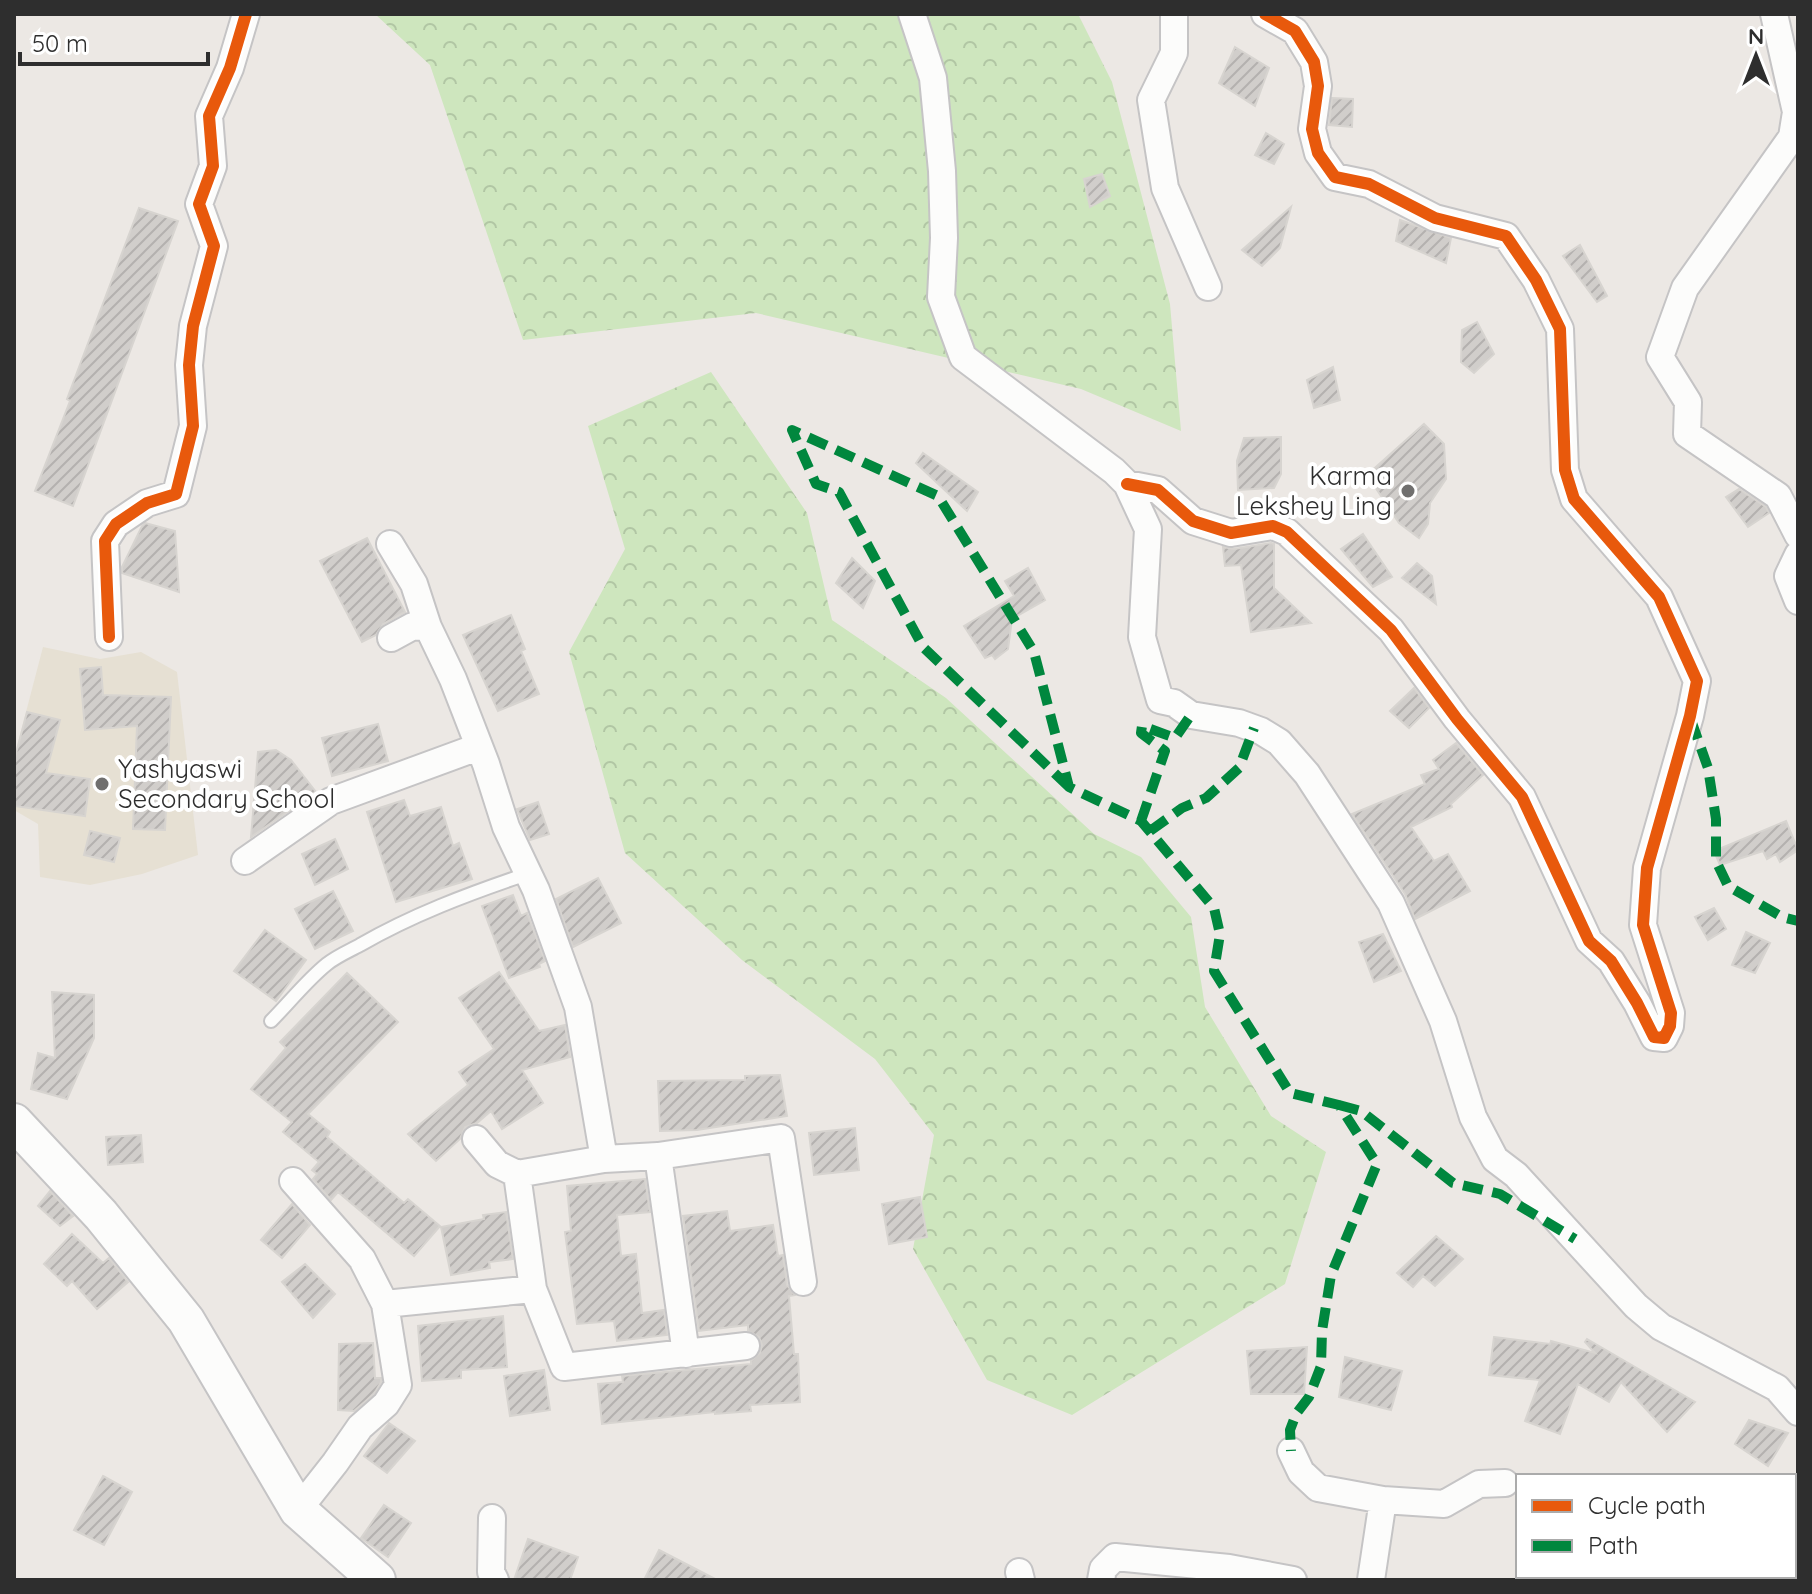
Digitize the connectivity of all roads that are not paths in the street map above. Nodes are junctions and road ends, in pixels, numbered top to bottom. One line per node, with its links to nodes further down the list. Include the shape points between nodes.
1 (246, 14): 13 (street, via 209,116 213,166 199,204 214,246 193,326 193,426 176,494 147,503 116,524 105,541)
2 (912, 14): 7 (street, via 935,94 944,238 941,297 963,357)
3 (1174, 14): 6 (street, via 1174,53 1151,100 1165,188)
4 (1265, 14): 7 (street, via 1295,31 1314,62 1318,86 1312,129 1318,153 1335,177 1369,184 1435,218 1506,236 1560,329 1565,470 1574,499 1659,597 1697,681 1647,868 1643,925 1671,1013 1664,1038 1654,1037 1611,961 1589,941 1522,797 1391,630 1287,532 1273,526 1231,533 1193,521 1158,490)
5 (1774, 14): 8 (street, via 1796,112 1792,137 1685,288 1660,357 1688,402 1687,434 1778,496)
6 (1208, 287)
7 (1127, 484): 30 (street, via 1148,529 1142,637 1160,700 1191,715 1246,725 1279,742 1307,774 1391,903 1443,1021 1473,1117 1495,1159 1661,1327 1777,1388)
8 (1798, 535)
9 (390, 544): 12 (street, via 414,584)
10 (1798, 555): 11 (street, via 1788,576)
11 (1798, 601)
12 (428, 627): 14 (street, via 413,626); 15 (street)
13 (109, 637)
14 (391, 638)
15 (478, 747): 16 (street, via 331,801); 17 (street, via 506,827)
16 (245, 861)
17 (536, 890): 18 (lane, via 520,875 393,926 328,963); 22 (street, via 578,1007)
18 (271, 1021)
19 (14, 1122): 34 (main road, via 101,1215 186,1320)
20 (476, 1139): 23 (street, via 497,1164)
21 (658, 1156): 22 (street); 25 (street, via 781,1138); 29 (street)
22 (604, 1159): 23 (street)
23 (517, 1174): 26 (street)
24 (293, 1181): 27 (street, via 362,1259)
25 (803, 1282)
26 (533, 1289): 27 (street); 29 (street, via 564,1367)
27 (385, 1304): 34 (street, via 398,1385)
28 (746, 1346): 29 (street)
29 (686, 1354)
30 (1798, 1412)
31 (1291, 1451): 33 (street, via 1301,1472 1318,1488)
32 (1505, 1483): 33 (street, via 1479,1484 1444,1504)
33 (1383, 1500): 40 (street)
34 (298, 1510): 36 (main road)
35 (492, 1518): 37 (street)
36 (377, 1580)
37 (495, 1580)
38 (1101, 1580): 39 (street, via 1103,1569 1115,1557)
39 (1293, 1580)
40 (1371, 1580)

